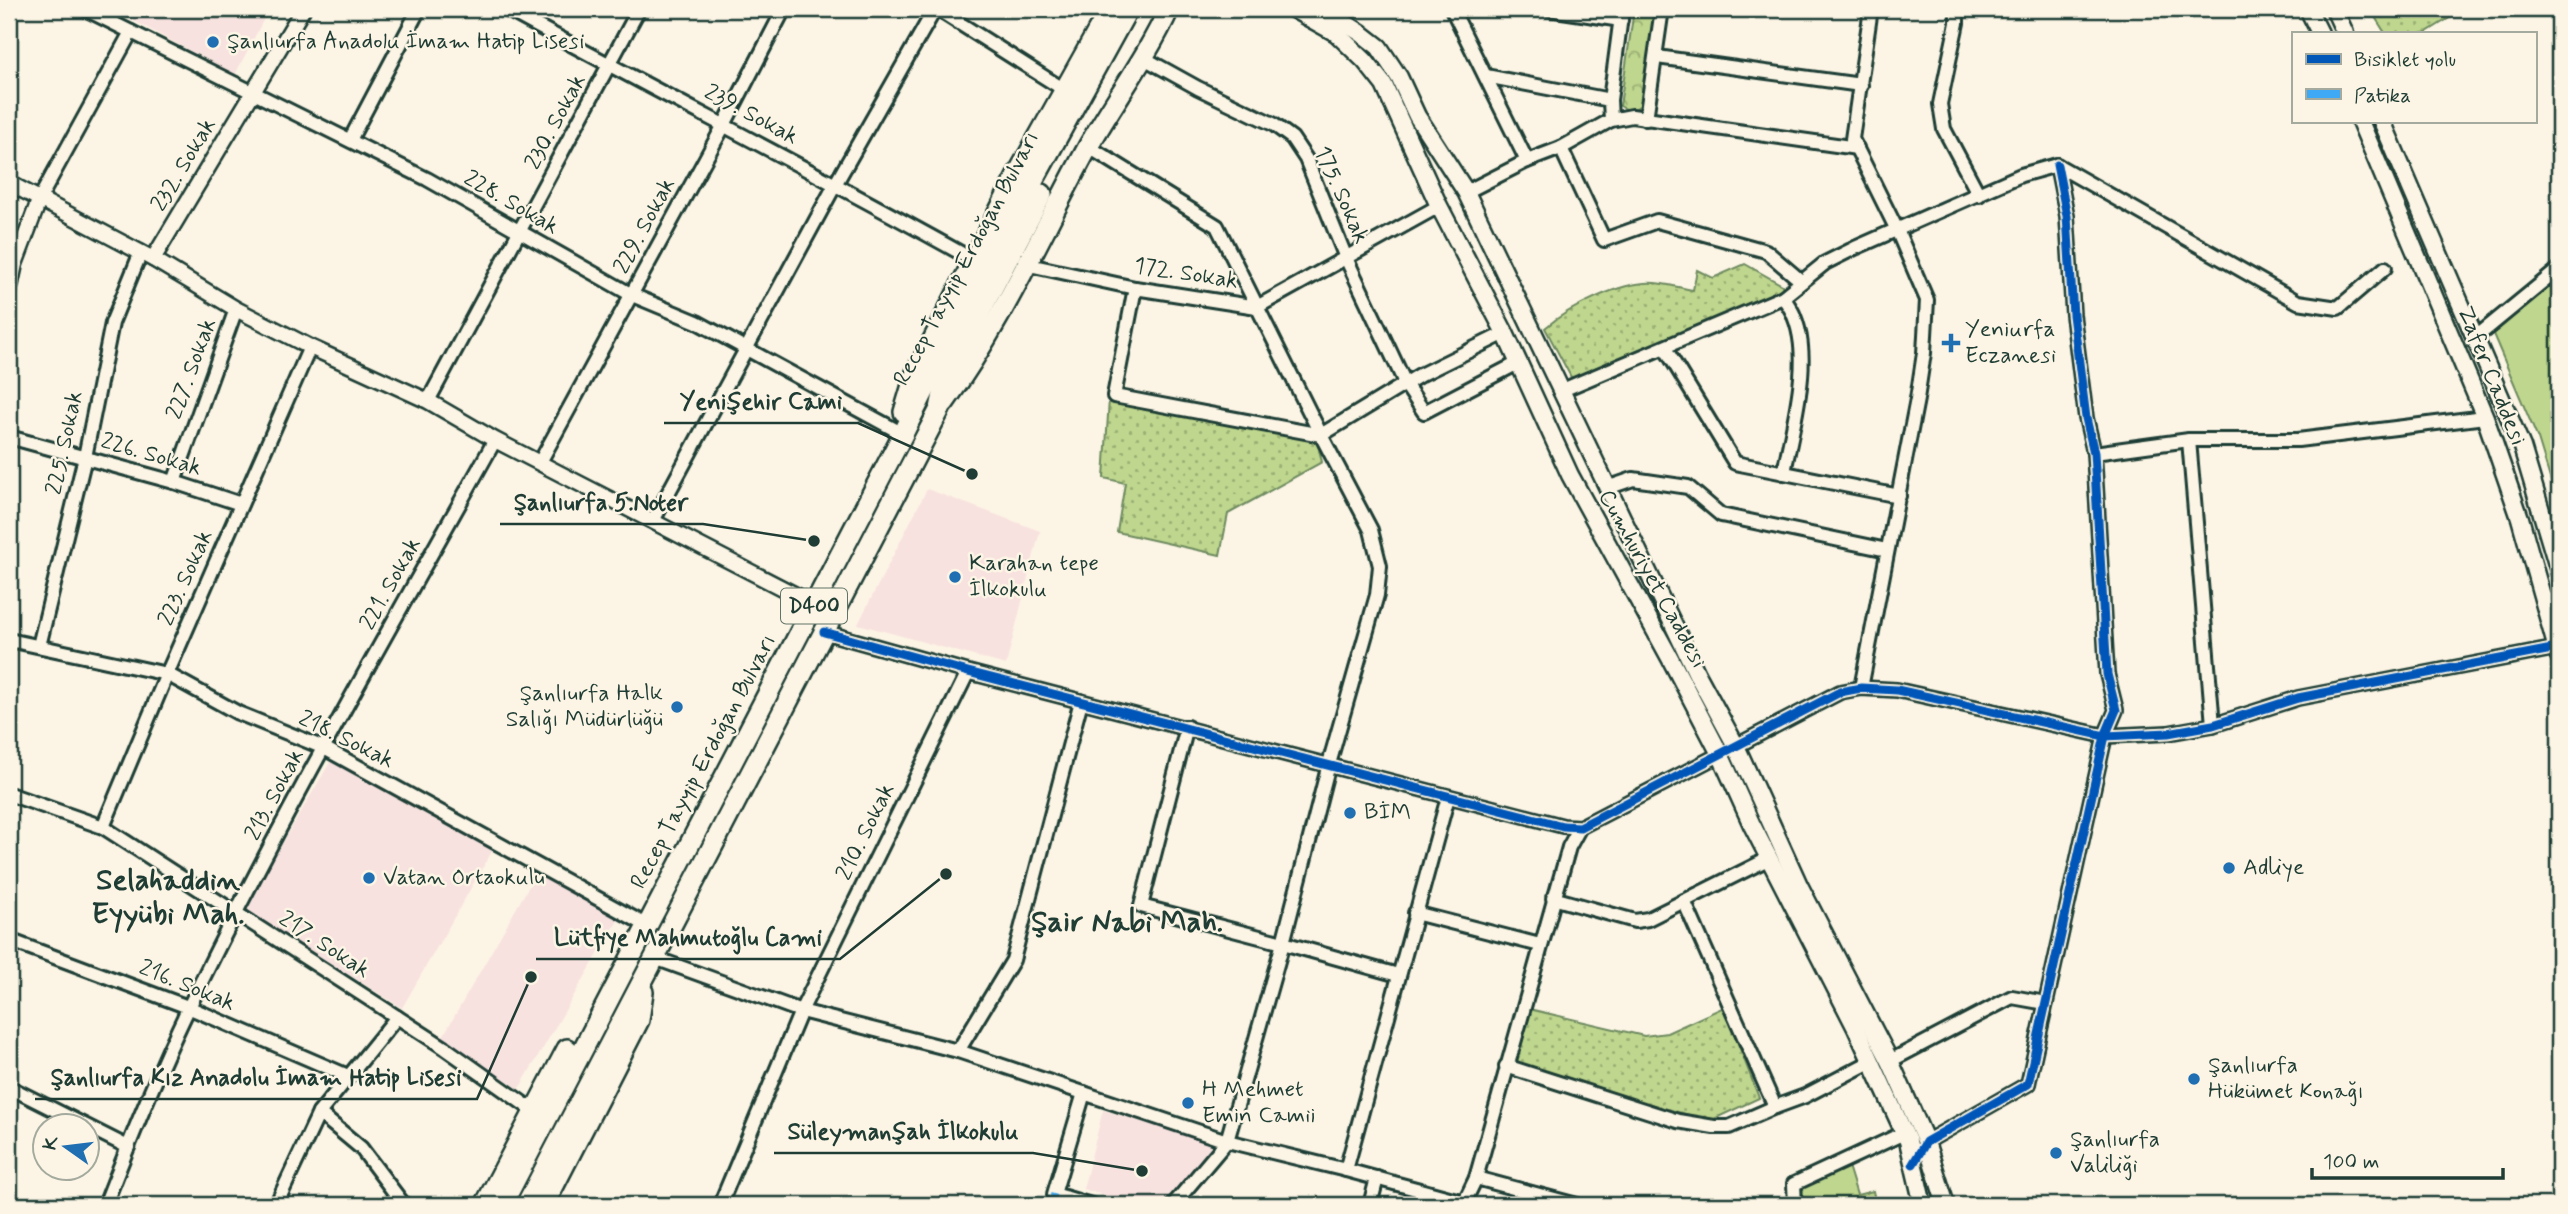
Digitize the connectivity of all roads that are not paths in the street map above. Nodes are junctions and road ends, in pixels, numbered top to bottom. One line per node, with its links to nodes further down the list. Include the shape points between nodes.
1 (85, 9): 22 (street, 228. Sokak)
2 (303, 9): 31 (street, 232. Sokak)
3 (419, 9): 38 (street)
4 (506, 9): 27 (street, 239. Sokak)
5 (639, 9): 27 (street, 230. Sokak)
6 (784, 9): 37 (street, 229. Sokak)
7 (936, 9): 30 (street); 45 (street)
8 (1110, 9): 30 (highway)
9 (1128, 9): 76 (highway, Recep Tayyip Erdoğan Bulvarı / D400, via 987,265)
10 (1142, 9): 74 (highway, Recep Tayyip Erdoğan Bulvarı / D400, via 947,375)
11 (1293, 9): 49 (main road, Cumhuriyet Caddesi, via 1336,33 1384,85)
12 (1323, 9): 46 (main road, Cumhuriyet Caddesi, via 1379,47)
13 (1452, 9): 28 (street)
14 (1549, 9): 21 (street)
15 (1662, 9): 26 (street)
16 (1871, 9): 29 (street)
17 (1958, 9): 47 (street, via 1940,104 1944,129)
18 (2308, 9): 23 (main road)
19 (2334, 9): 24 (main road)
20 (1167, 12): 25 (highway)
21 (1621, 14): 32 (street)
22 (131, 32): 31 (street, 228. Sokak); 48 (street)
23 (2320, 32)
24 (2345, 32)
25 (1142, 57): 39 (highway); 53 (street, 175. Sokak, via 1292,138 1306,159)
26 (1657, 57): 29 (street); 33 (street)
27 (609, 65): 37 (street, 239. Sokak); 51 (street, 230. Sokak)
28 (1486, 76): 32 (street); 42 (street)
29 (1861, 85): 41 (street, via 1852,139)
30 (1063, 89): 54 (highway)
31 (253, 94): 38 (street, 228. Sokak); 52 (street, 232. Sokak)
32 (1611, 100): 34 (street)
33 (1646, 119): 34 (street); 41 (street)
34 (1612, 120): 40 (street)
35 (2360, 122): 75 (main road, Zafer Caddesi)
36 (2382, 122): 66 (main road, Zafer Caddesi)
37 (724, 125): 45 (street, 239. Sokak); 61 (street, 229. Sokak)
38 (350, 140): 51 (street, 228. Sokak)
39 (1089, 147): 55 (highway); 63 (street, via 1217,226)
40 (1561, 148): 42 (street); 58 (street, via 1604,240 1657,221 1766,251)
41 (1857, 148): 50 (street)
42 (1527, 161): 46 (street)
43 (2057, 165): 47 (street, via 2021,175); 56 (street, via 2298,302 2338,308); 81 (street, via 2067,216 2085,418)
44 (9, 183): 48 (street)
45 (836, 183): 54 (street, 239. Sokak); 69 (street)
46 (1466, 192): 72 (main road, Cumhuriyet Caddesi)
47 (1979, 195): 50 (street)
48 (40, 198): 52 (street); 60 (street)
49 (1439, 206): 53 (street, 172. Sokak); 65 (main road, Cumhuriyet Caddesi)
50 (1897, 230): 58 (street, via 1825,263); 87 (street, via 1927,300 1924,353)
51 (521, 233): 61 (street, 228. Sokak); 73 (street, 230. Sokak)
52 (147, 256): 64 (street); 82 (street, 225. Sokak, via 112,323)
53 (1346, 258): 63 (street, 172. Sokak); 71 (street, 175. Sokak)
54 (975, 261): 76 (highway, via 915,375 904,409)
55 (1029, 265): 59 (street, 172. Sokak); 74 (highway)
56 (2385, 268)
57 (2559, 269): 66 (street)
58 (1801, 281): 62 (street)
59 (1135, 288): 63 (street, 172. Sokak); 77 (street, via 1114,396)
60 (9, 292)
61 (632, 295): 69 (street, 228. Sokak); 83 (street, 229. Sokak)
62 (1783, 297): 68 (street); 84 (street, via 1794,316 1802,353)
63 (1258, 307): 77 (street)
64 (236, 309): 67 (street); 85 (street, 227. Sokak)
65 (1505, 333): 70 (main road, Cumhuriyet Caddesi); 71 (street)
66 (2476, 338): 91 (main road, Zafer Caddesi, via 2522,447)
67 (310, 347): 73 (street); 88 (street, 223. Sokak)
68 (1665, 348): 72 (street); 84 (street, via 1735,463)
69 (746, 350): 76 (street, 228. Sokak); 89 (street)
70 (1518, 363): 71 (street, 175. Sokak, via 1424,412); 106 (main road, Cumhuriyet Caddesi, via 1570,475)
71 (1406, 385): 77 (street)
72 (1560, 391): 86 (main road, Cumhuriyet Caddesi)
73 (428, 401): 79 (street)
74 (940, 409): 93 (highway, Recep Tayyip Erdoğan Bulvarı / D400)
75 (2485, 416): 80 (street, via 2298,440); 96 (main road, Zafer Caddesi)
76 (903, 434): 92 (highway, Recep Tayyip Erdoğan Bulvarı / D400)
77 (1321, 435): 107 (street, via 1371,530 1380,566 1377,595)
78 (9, 436): 82 (street, 226. Sokak)
79 (495, 440): 83 (street); 105 (street, 221. Sokak)
80 (2189, 440): 81 (street); 101 (street)
81 (2094, 453): 103 (street, via 2107,674 2116,710)
82 (85, 457): 85 (street, 226. Sokak); 95 (street, 225. Sokak)
83 (540, 462): 89 (street)
84 (1784, 473): 87 (street)
85 (174, 482): 88 (street, 226. Sokak)
86 (1607, 488): 90 (street, via 1633,479 1688,486 1721,515); 104 (main road, Cumhuriyet Caddesi)
87 (1899, 496): 90 (street)
88 (241, 504): 98 (street, 223. Sokak)
89 (653, 521): 92 (street)
90 (1887, 550): 99 (street)
91 (2559, 570)
92 (814, 605): 117 (highway, Recep Tayyip Erdoğan Bulvarı / D400)
93 (824, 632): 97 (street); 121 (highway, Recep Tayyip Erdoğan Bulvarı / D400)
94 (9, 640): 95 (street, 218. Sokak)
95 (39, 646): 98 (street, 218. Sokak)
96 (2558, 652): 101 (street, via 2298,698)
97 (968, 672): 100 (street); 127 (street, 210. Sokak)
98 (167, 674): 105 (street, 218. Sokak, via 238,713); 110 (street, 223. Sokak)
99 (1861, 688): 103 (street, via 1897,690); 104 (street, via 1840,692)
100 (1081, 701): 102 (street); 129 (street, via 1013,960)
101 (2213, 725): 103 (street)
102 (1187, 727): 107 (street); 119 (street, via 1141,906)
103 (2105, 736): 125 (street)
104 (1736, 746): 106 (street); 131 (main road, Cumhuriyet Caddesi, via 1799,885)
105 (324, 748): 116 (street, 213. Sokak); 117 (street, 218. Sokak)
106 (1720, 754): 111 (street); 112 (main road, Cumhuriyet Caddesi)
107 (1329, 764): 109 (street); 119 (street)
108 (9, 794): 110 (street, 217. Sokak)
109 (1448, 797): 111 (street); 115 (street)
110 (103, 827): 116 (street, 217. Sokak)
111 (1580, 827): 113 (street)
112 (1770, 858): 114 (street); 130 (main road, Cumhuriyet Caddesi)
113 (1553, 898): 114 (street, via 1635,921); 120 (street)
114 (1684, 901): 136 (street)
115 (1415, 913): 120 (street); 122 (street)
116 (235, 914): 126 (street, 213. Sokak); 128 (street, 217. Sokak)
117 (646, 925): 123 (highway, Recep Tayyip Erdoğan Bulvarı / D400)
118 (9, 940): 126 (street, 216. Sokak)
119 (1283, 943): 122 (street); 140 (street)
120 (1540, 945): 132 (street)
121 (655, 958): 124 (highway, Recep Tayyip Erdoğan Bulvarı / D400); 127 (street)
122 (1398, 975): 144 (street)
123 (620, 976): 137 (highway, via 596,995); 153 (highway, Recep Tayyip Erdoğan Bulvarı / D400)
124 (645, 977): 154 (highway, Recep Tayyip Erdoğan Bulvarı / D400); 155 (highway, via 639,1020)
125 (2046, 1003): 131 (street, via 2011,997); 141 (street, via 2028,1084)
126 (188, 1007): 133 (street, 216. Sokak); 142 (street, 213. Sokak)
127 (801, 1011): 129 (street); 156 (street, 210. Sokak)
128 (397, 1017): 133 (street); 137 (street, 217. Sokak)
129 (958, 1051): 135 (street)
130 (1872, 1061): 136 (street); 139 (main road, Cumhuriyet Caddesi)
131 (1890, 1061): 141 (main road, Cumhuriyet Caddesi)
132 (1506, 1066): 136 (street, via 1678,1121 1714,1127 1729,1126); 146 (street)
133 (348, 1076): 138 (street)
134 (9, 1087): 142 (street)
135 (1084, 1093): 140 (street); 147 (street)
136 (1775, 1107)
137 (534, 1111): 152 (highway)
138 (319, 1113): 150 (street); 151 (street, via 361,1148)
139 (1904, 1133): 143 (main road, Cumhuriyet Caddesi); 161 (street, via 1794,1184)
140 (1227, 1141): 144 (street); 158 (street)
141 (1926, 1142): 143 (street); 163 (main road, Cumhuriyet Caddesi)
142 (128, 1147): 149 (street, 213. Sokak)
143 (1913, 1164): 162 (main road, Cumhuriyet Caddesi)
144 (1346, 1170): 145 (street)
145 (1377, 1178): 148 (street); 159 (street)
146 (1476, 1178): 148 (street); 160 (street)
147 (1052, 1200): 157 (street)
148 (1464, 1204)
149 (104, 1205)
150 (276, 1205)
151 (404, 1205)
152 (485, 1205)
153 (502, 1205)
154 (526, 1205)
155 (544, 1205)
156 (720, 1205)
157 (1090, 1205)
158 (1173, 1205)
159 (1370, 1205)
160 (1577, 1205)
161 (1795, 1205)
162 (1923, 1205)
163 (1946, 1205)

